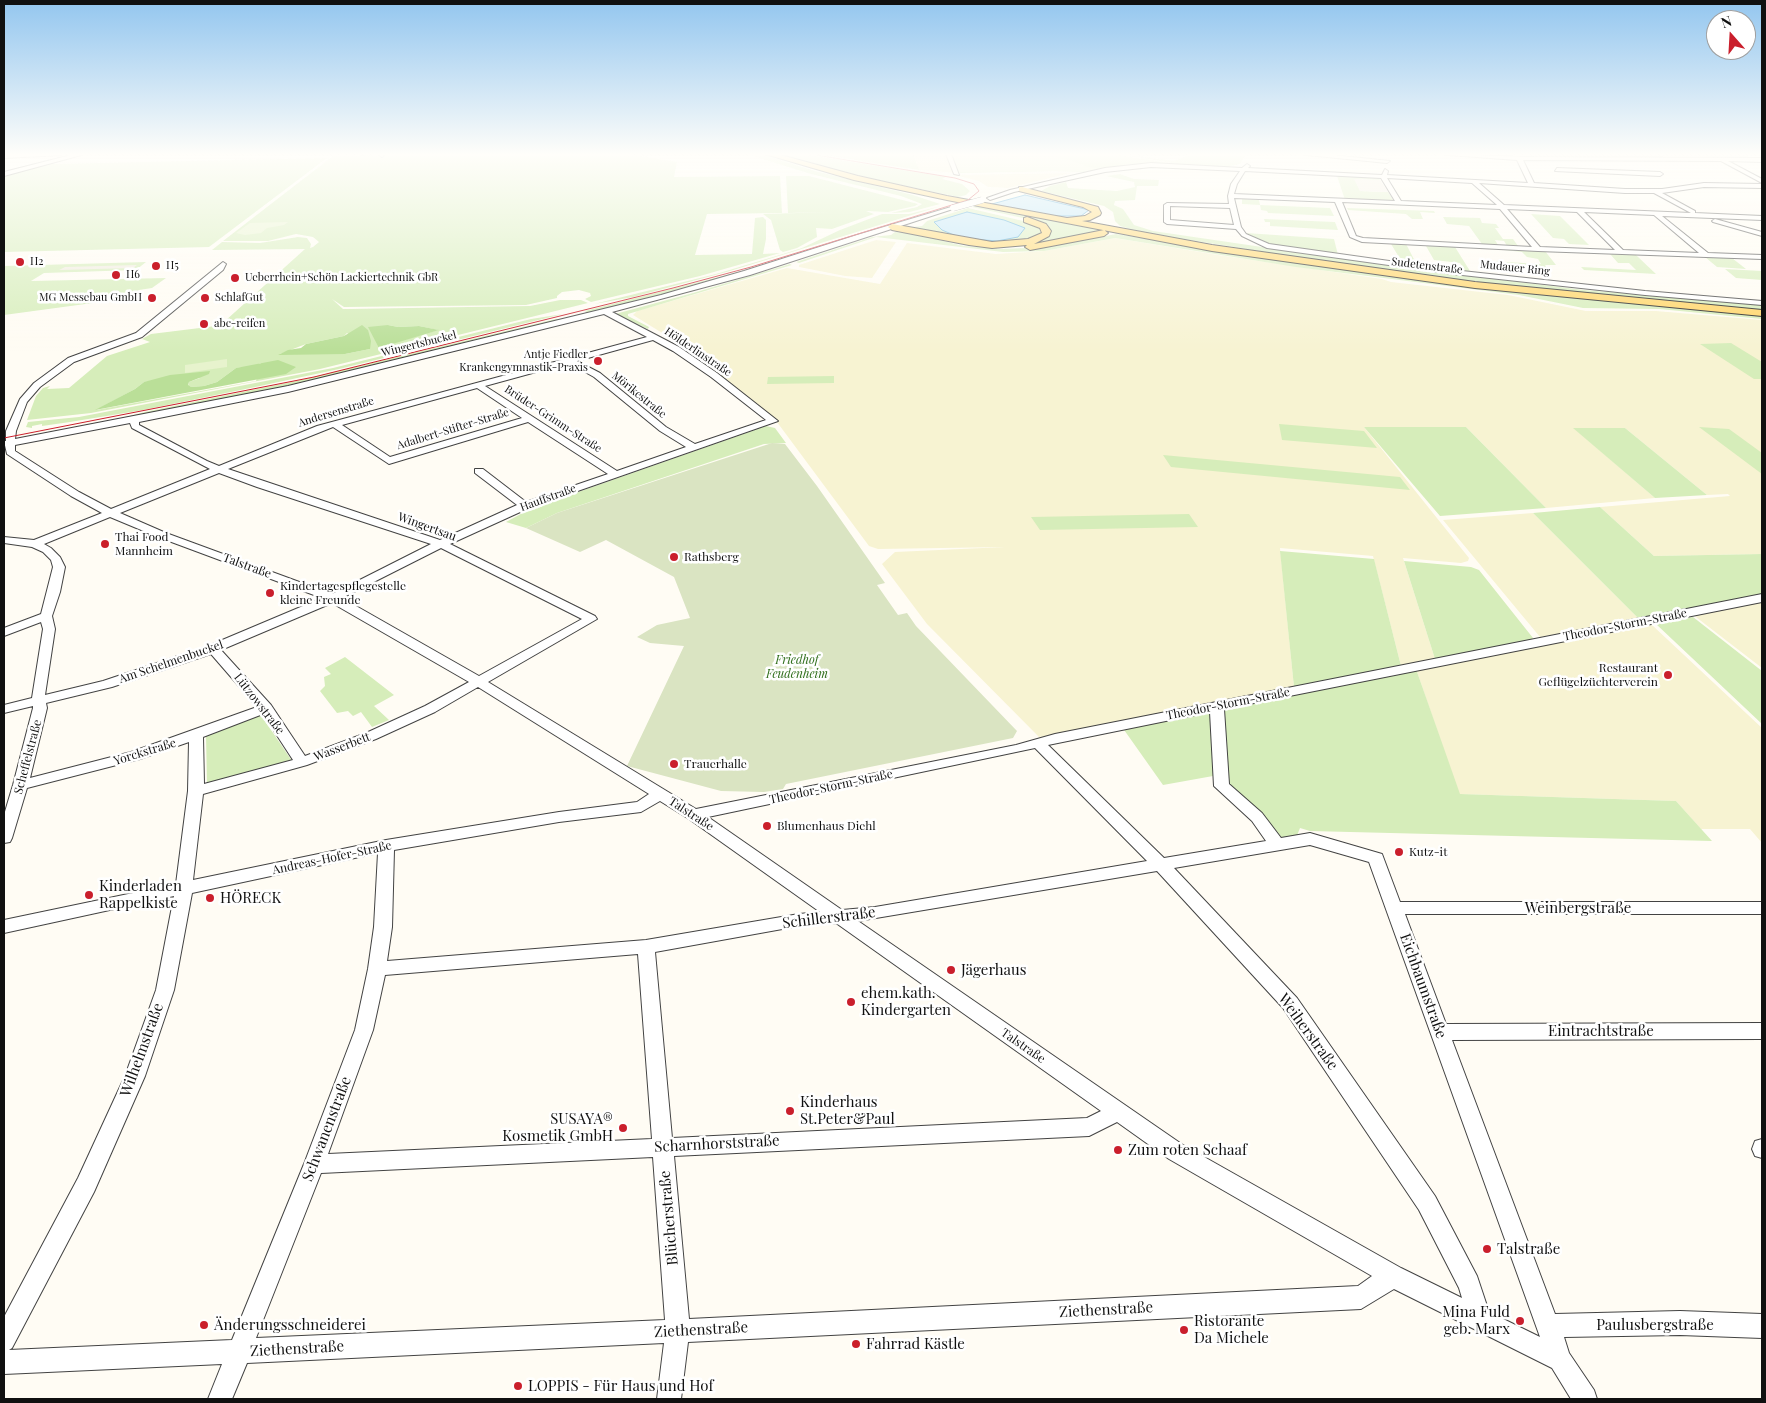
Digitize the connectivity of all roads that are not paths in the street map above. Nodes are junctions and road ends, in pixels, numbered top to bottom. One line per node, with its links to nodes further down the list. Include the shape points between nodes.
1 (1026, 219): 14 (main road, via 1043,226 1046,234 1037,240 1007,245)
2 (1052, 219): 15 (main road, Sudetenstraße)
3 (1167, 219): 13 (street, via 1167,222)
4 (1236, 219): 13 (street)
5 (1346, 219): 20 (street, via 1356,238)
6 (1513, 219): 20 (street)
7 (1588, 219): 21 (street)
8 (1663, 219): 22 (street)
9 (1712, 219): 18 (street)
10 (912, 220): 12 (street, Wingertsbuckel); 14 (main road)
11 (1110, 220): 17 (main road, via 1114,226)
12 (892, 227): 14 (main road); 16 (street, Wingertsbuckel); 19 (street, Wingertsbuckel)
13 (1238, 227): 25 (street, Mudauer Ring, via 1250,239 1290,250 1505,278)
14 (909, 231): 15 (main road, via 1001,248 1041,246); 16 (main road)
15 (1116, 231): 17 (main road, Sudetenstraße)
16 (876, 232): 19 (street, Wingertsbuckel)
17 (1133, 234): 27 (main road, Sudetenstraße, via 1476,285)
18 (1762, 234)
19 (829, 247): 26 (street, Wingertsbuckel, via 705,285)
20 (1538, 249): 21 (street)
21 (1621, 252): 22 (street)
22 (1706, 255): 23 (street)
23 (1762, 257)
24 (224, 264): 35 (street, via 139,334 80,356 46,378 23,401)
25 (1762, 303)
26 (604, 311): 28 (street, Hölderlinstraße); 32 (street, Wingertsbuckel, via 288,389)
27 (1762, 313)
28 (655, 337): 29 (street, Andersenstraße); 33 (street, Hölderlinstraße, via 714,375)
29 (570, 360): 30 (street, Andersenstraße); 37 (street, Mörikestraße, via 597,376 663,429)
30 (478, 385): 31 (street, Brüder-Grimm-Straße); 34 (street, Andersenstraße)
31 (529, 419): 34 (street, Adalbert-Stifter-Straße, via 390,461); 40 (street, Brüder-Grimm-Straße)
32 (134, 420): 36 (street, Wingertsbuckel); 38 (street, Wingertsau, via 136,426)
33 (773, 421): 37 (street, Hauffstraße)
34 (335, 424): 38 (street, Andersenstraße)
35 (8, 432): 36 (street)
36 (6, 443): 42 (street, Talstraße, via 10,452 74,494)
37 (694, 448): 40 (street, Hauffstraße)
38 (219, 469): 42 (street, Andersenstraße); 45 (street, Wingertsau)
39 (479, 471): 41 (street)
40 (614, 474): 41 (street, Hauffstraße)
41 (525, 506): 45 (street, Hauffstraße)
42 (110, 513): 44 (street, Andersenstraße); 46 (street, Talstraße)
43 (4, 540): 44 (street)
44 (35, 544): 48 (street, via 47,550 59,567)
45 (441, 544): 46 (street, Hauffstraße); 51 (street, Wingertsau, via 591,619)
46 (332, 598): 50 (street, Am Schelmenbuckel); 51 (street, Talstraße)
47 (1762, 598): 53 (street, Theodor-Storm-Straße)
48 (46, 616): 49 (street); 52 (street, Scheffelstraße, via 49,629)
49 (4, 632)
50 (213, 649): 52 (street, Am Schelmenbuckel, via 107,684); 54 (street, Lützowstraße)
51 (480, 682): 58 (street, Wasserbett, via 370,736); 61 (street, Talstraße)
52 (39, 702): 55 (street, Am Schelmenbuckel); 59 (street, Scheffelstraße)
53 (1216, 707): 57 (street, Theodor-Storm-Straße); 64 (street, via 1222,786 1257,817)
54 (266, 708): 56 (street, Yorckstraße); 58 (street, Lützowstraße)
55 (4, 709)
56 (196, 735): 59 (street, Yorckstraße, via 135,756); 60 (street, Wilhelmstraße)
57 (1038, 743): 62 (street, Theodor-Storm-Straße); 66 (street, Weiherstraße)
58 (302, 762): 60 (street, Wasserbett)
59 (21, 785): 63 (street, Scheffelstraße)
60 (196, 791): 67 (street, Wilhelmstraße)
61 (659, 794): 62 (street, Talstraße); 65 (street, Andreas-Hofer-Straße, via 641,807)
62 (694, 815): 70 (street, Talstraße)
63 (4, 838)
64 (1277, 844): 66 (street, Schillerstraße); 68 (street, Eichbaumstraße, via 1310,839 1376,858)
65 (386, 846): 67 (street, Andreas-Hofer-Straße); 73 (street, Schwanenstraße, via 383,927)
66 (1161, 864): 70 (street, Schillerstraße, via 876,913); 80 (street, Weiherstraße, via 1290,1003 1427,1203 1469,1284)
67 (184, 890): 71 (street, Andreas-Hofer-Straße); 84 (street, Wilhelmstraße, via 165,990 135,1076 86,1185)
68 (1394, 908): 69 (street, Weinbergstraße); 75 (street, Eichbaumstraße)
69 (1762, 908)
70 (842, 916): 72 (street, Schillerstraße, via 799,920); 76 (street, Talstraße)
71 (4, 926)
72 (646, 947): 73 (street, Schillerstraße); 77 (street, Blücherstraße)
73 (377, 969): 78 (street, Schwanenstraße, via 364,1030)
74 (1762, 1030): 75 (street, Eintrachtstraße)
75 (1440, 1032): 81 (street, Eichbaumstraße)
76 (1117, 1112): 77 (street, Scharnhorststraße, via 1089,1127); 79 (street, Talstraße, via 1176,1152)
77 (663, 1146): 78 (street, Scharnhorststraße); 83 (street, Blücherstraße)
78 (314, 1164): 85 (street, Schwanenstraße)
79 (1392, 1276): 80 (street, Talstraße); 83 (street, Ziethenstraße, via 1361,1297)
80 (1480, 1319): 86 (street, Talstraße)
81 (1548, 1326): 82 (street, Paulusbergstraße, via 1680,1323); 86 (street, Eichbaumstraße)
82 (1762, 1326)
83 (678, 1331): 85 (street, Ziethenstraße); 89 (street, Blücherstraße)
84 (4, 1340)
85 (239, 1352): 87 (street, Ziethenstraße); 88 (street, Schwanenstraße)
86 (1560, 1360): 90 (street)
87 (4, 1362)
88 (220, 1399)
89 (669, 1399)
90 (1585, 1399)

